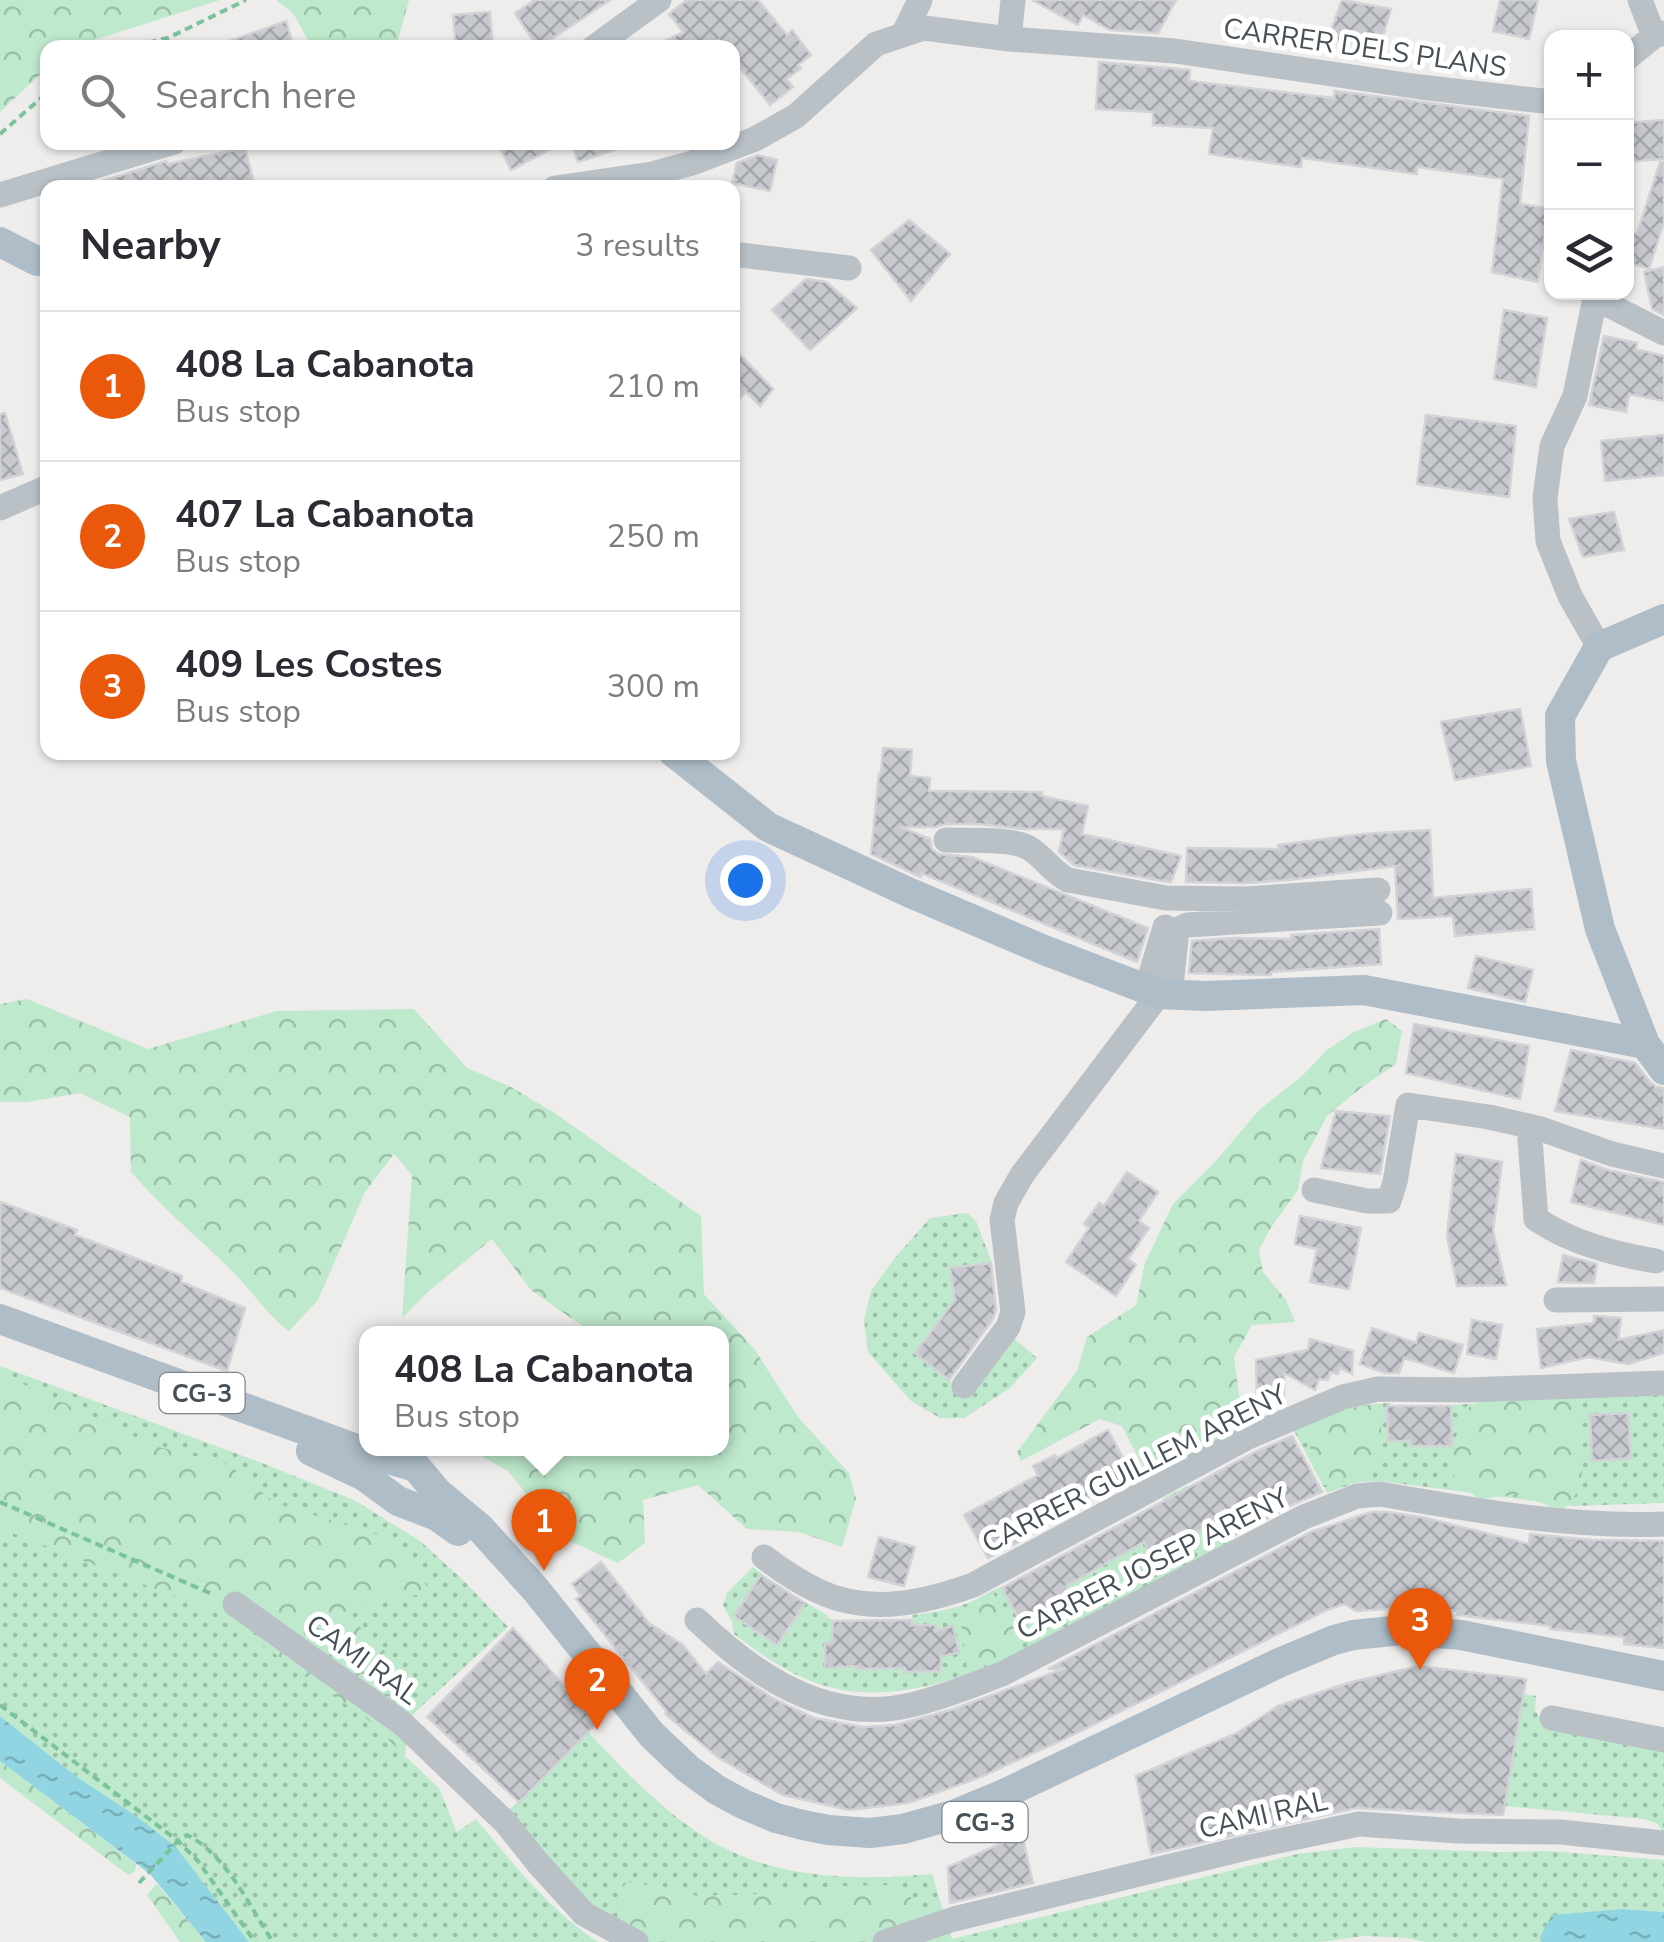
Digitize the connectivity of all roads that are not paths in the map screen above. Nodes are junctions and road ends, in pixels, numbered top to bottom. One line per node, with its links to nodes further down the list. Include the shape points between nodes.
1 (659, 0): 8 (street)
2 (920, 0): 5 (street)
3 (1013, 0): 7 (street)
4 (1640, 0): 6 (street)
5 (904, 32): 7 (street, CARRER DELS PLANS, via 924,28); 11 (street, via 876,44 796,116)
6 (1659, 34): 9 (street)
7 (1009, 39): 10 (street, CARRER DELS PLANS, via 1174,51)
8 (604, 40)
9 (1634, 53)
10 (1544, 101)
11 (740, 144)
12 (148, 150): 14 (street)
13 (726, 150): 15 (street)
14 (49, 180)
15 (610, 180)
16 (40, 183): 17 (street)
17 (0, 195)
18 (0, 242): 20 (main road)
19 (740, 255): 21 (street)
20 (40, 262)
21 (850, 268)
22 (1594, 300): 28 (street, via 1574,396 1552,446 1545,498 1548,541)
23 (1604, 300): 24 (street)
24 (1664, 332)
25 (40, 490): 26 (street)
26 (0, 508)
27 (1664, 619): 28 (main road)
28 (1599, 647): 33 (main road, via 1560,716 1562,760 1600,929)
29 (683, 760): 32 (main road, via 768,826 908,892)
30 (946, 840): 31 (street, via 1022,844 1068,880)
31 (1166, 898): 32 (street); 32 (street, via 1379,901 1187,925 1177,930)
32 (1158, 993): 33 (main road, via 1364,990); 44 (street, via 1006,1203 1002,1220 1013,1312)
33 (1645, 1044): 34 (main road)
34 (1664, 1070)
35 (1529, 1126): 36 (street); 37 (street, via 1408,1105 1389,1201); 38 (street, via 1536,1218 1574,1239)
36 (1664, 1166)
37 (1314, 1190)
38 (1656, 1261)
39 (1664, 1299): 40 (street)
40 (1556, 1300)
41 (0, 1319): 45 (main road, CG-3)
42 (0, 1335): 48 (main road, CG-3, via 281,1438)
43 (1664, 1382): 50 (street, CARRER GUILLEM ARENY, via 1378,1389 1343,1397 1248,1437 973,1585 905,1605 861,1604 822,1593)
44 (964, 1386)
45 (359, 1450)
46 (376, 1456): 47 (main road, CG-3)
47 (413, 1468): 48 (main road, via 389,1472 386,1483); 53 (main road, CG-3, via 480,1528 686,1768 776,1818 828,1830 870,1833 953,1815 1353,1635 1461,1634)
48 (397, 1498): 54 (main road, CG-3, via 436,1516 484,1553 627,1730 688,1789 746,1824 824,1846 890,1848 982,1824 1324,1659 1360,1650 1451,1650)
49 (1664, 1524): 52 (street, CARRER JOSEP ARENY, via 1565,1522 1358,1496 1304,1517 1004,1674 888,1709 813,1700 740,1659)
50 (764, 1558)
51 (235, 1604): 58 (street, CAMI RAL, via 403,1724 506,1823 584,1914)
52 (697, 1620)
53 (1664, 1676)
54 (1664, 1691)
55 (1552, 1718): 56 (street)
56 (1664, 1740)
57 (1664, 1843): 59 (street, CAMI RAL, via 1358,1824 954,1919)
58 (636, 1942)
59 (885, 1942)

